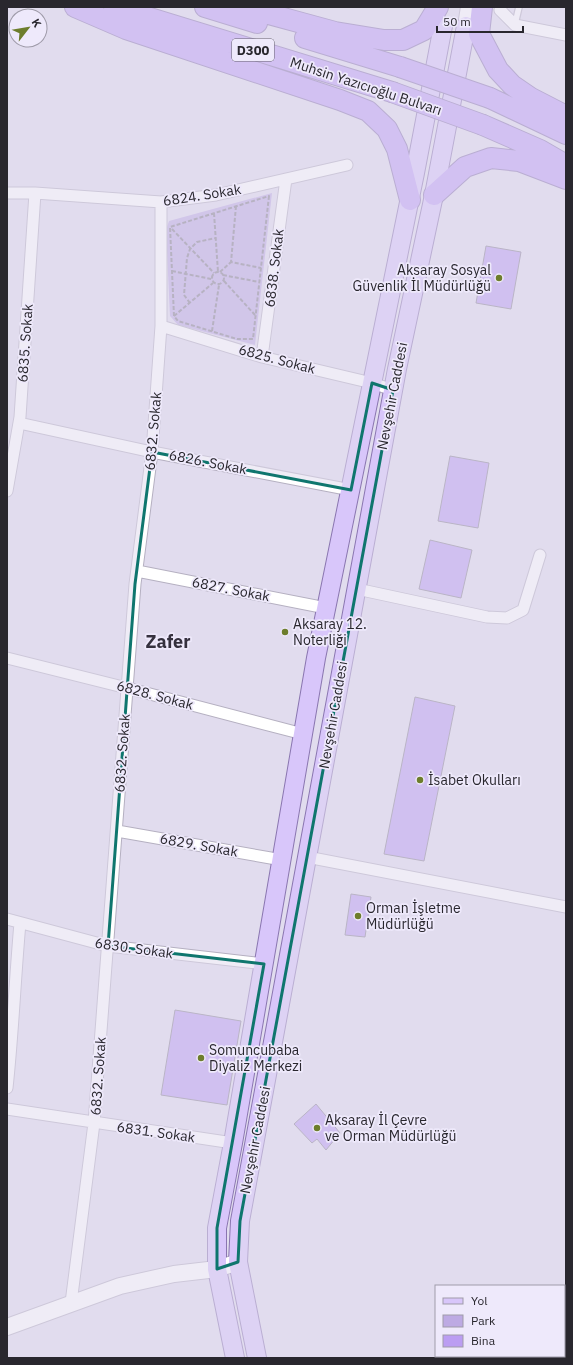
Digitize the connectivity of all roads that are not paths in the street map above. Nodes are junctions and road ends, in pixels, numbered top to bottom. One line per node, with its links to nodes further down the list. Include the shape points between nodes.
1 (75, 7): 23 (highway, via 126,29 368,111 387,129 397,149)
2 (114, 7): 17 (highway, Muhsin Yazıcıoğlu Bulvarı / D300, bridge, via 392,92 483,125 540,150)
3 (205, 7): 15 (highway, Muhsin Yazıcıoğlu Bulvarı / D300, bridge, via 400,67 490,98)
4 (243, 7): 10 (highway, via 335,32 384,40 403,40 424,30)
5 (446, 7): 10 (main road)
6 (469, 7): 12 (main road)
7 (482, 7): 14 (highway, via 479,34 498,70 512,85 531,98)
8 (501, 7): 11 (street, via 500,10)
9 (519, 7): 11 (lane)
10 (441, 16): 23 (main road, Nevşehir Caddesi)
11 (515, 25): 13 (street)
12 (466, 26): 22 (main road, Nevşehir Caddesi)
13 (566, 34)
14 (566, 116)
15 (566, 134)
16 (347, 165): 18 (street, 6824. Sokak)
17 (566, 165)
18 (286, 179): 24 (street, 6824. Sokak, via 216,195); 26 (street, 6838. Sokak)
19 (566, 180): 22 (highway, via 519,161 491,158 465,167)
20 (7, 193): 21 (street, 6824. Sokak)
21 (35, 193): 24 (street, 6824. Sokak); 29 (street, 6835. Sokak)
22 (434, 195): 28 (main road, Nevşehir Caddesi)
23 (410, 200): 27 (main road, Nevşehir Caddesi)
24 (160, 202): 25 (street, 6832. Sokak)
25 (161, 326): 26 (street, 6825. Sokak); 30 (street, 6832. Sokak)
26 (262, 357): 27 (street, 6825. Sokak)
27 (372, 383): 28 (street, 6825. Sokak); 31 (main road, Nevşehir Caddesi)
28 (393, 390): 35 (main road, Nevşehir Caddesi)
29 (19, 423): 30 (street, 6826. Sokak); 32 (street, 6835. Sokak)
30 (152, 452): 31 (street, 6826. Sokak); 34 (street, 6832. Sokak)
31 (350, 490): 36 (main road, Nevşehir Caddesi)
32 (7, 491)
33 (540, 555): 35 (street, via 523,610 507,618 487,617)
34 (136, 571): 36 (street, 6827. Sokak); 38 (street, 6832. Sokak)
35 (357, 589): 41 (main road, Nevşehir Caddesi)
36 (326, 608): 39 (main road, Nevşehir Caddesi)
37 (7, 658): 38 (street, 6828. Sokak)
38 (128, 688): 39 (street, 6828. Sokak); 40 (street, 6832. Sokak)
39 (303, 734): 42 (main road, Nevşehir Caddesi)
40 (117, 831): 42 (street, 6829. Sokak); 46 (street, 6832. Sokak)
41 (307, 857): 43 (street); 52 (main road, Nevşehir Caddesi, via 240,1221)
42 (282, 860): 47 (main road, Nevşehir Caddesi)
43 (566, 907)
44 (7, 919): 45 (street, 6830. Sokak)
45 (20, 923): 46 (street, 6830. Sokak); 48 (street)
46 (108, 946): 47 (street, 6830. Sokak); 50 (street, 6832. Sokak)
47 (264, 964): 51 (main road, Nevşehir Caddesi)
48 (7, 1088)
49 (7, 1109): 50 (street, 6831. Sokak)
50 (94, 1123): 51 (street, 6831. Sokak); 54 (street, 6832. Sokak)
51 (233, 1143): 53 (main road, Nevşehir Caddesi, via 217,1228)
52 (238, 1262): 53 (main road); 57 (main road, Nevşehir Caddesi)
53 (217, 1269): 54 (main road, via 174,1274 120,1286); 56 (main road, Nevşehir Caddesi)
54 (71, 1303): 55 (main road)
55 (7, 1327)
56 (234, 1358)
57 (257, 1358)

